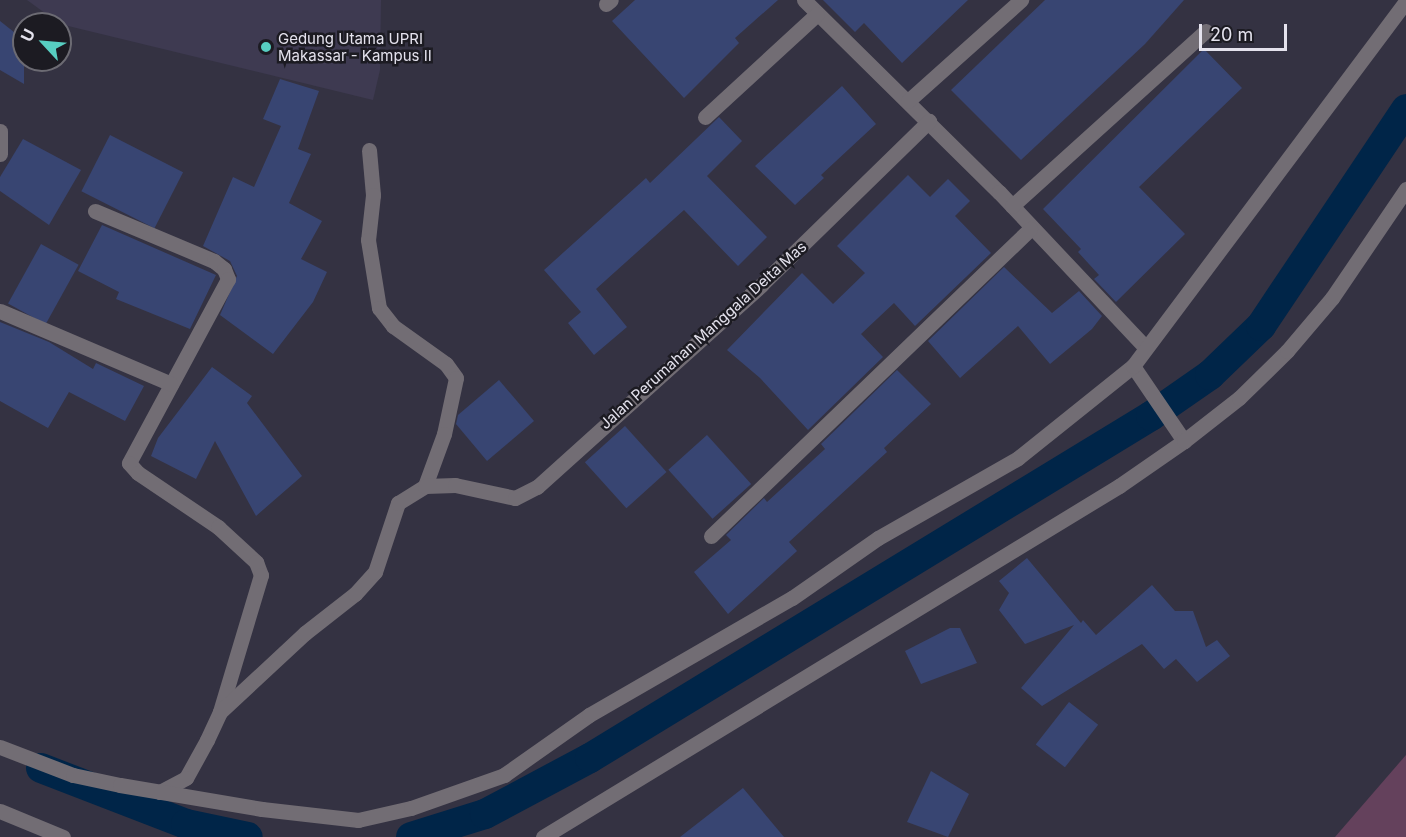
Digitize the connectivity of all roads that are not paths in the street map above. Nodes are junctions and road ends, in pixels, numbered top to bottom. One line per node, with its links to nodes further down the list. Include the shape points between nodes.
1 (1021, 0): 5 (street)
2 (1406, 1): 16 (street, via 1372,52)
3 (811, 5): 5 (street); 6 (street)
4 (1206, 31): 12 (street)
5 (908, 101): 7 (street)
6 (705, 117)
7 (929, 121): 12 (street); 20 (street, Jalan Perumahan Manggala Delta Mas, via 761,285 537,487 515,498 455,485)
8 (0, 130): 10 (street)
9 (369, 150): 20 (street, via 373,195 368,240 379,308 393,326 446,364 456,378 444,434)
10 (0, 154)
11 (1406, 189): 19 (street, via 1332,298 1287,351 1239,398)
12 (1012, 206): 14 (street)
13 (95, 211): 18 (street, via 224,269 227,287)
14 (1030, 229): 16 (street); 21 (street)
15 (0, 311): 18 (street)
16 (1146, 348): 17 (street)
17 (1133, 366): 19 (street); 24 (street, via 1018,458 878,538 792,597 589,715 504,775 411,808 358,819)
18 (171, 384): 22 (street, via 137,443 130,467 218,527 256,562 261,575)
19 (1184, 441): 27 (street, via 1119,486)
20 (425, 486): 22 (street, via 393,510 375,572 356,594 305,633)
21 (711, 536)
22 (220, 712): 24 (street, via 186,778)
23 (0, 747): 24 (street, via 73,775)
24 (160, 792)
25 (0, 812): 26 (street)
26 (63, 837)
27 (543, 837)

